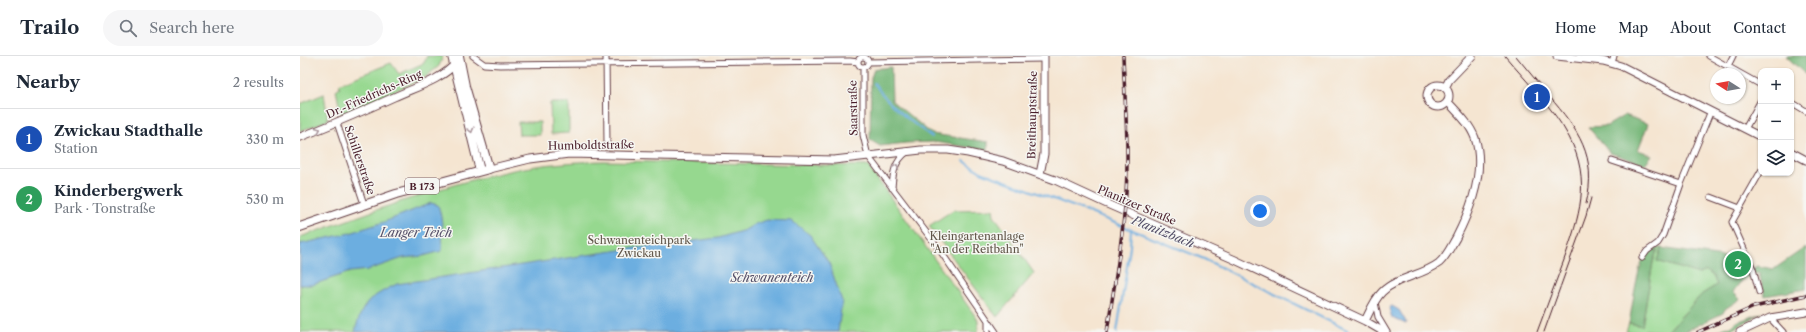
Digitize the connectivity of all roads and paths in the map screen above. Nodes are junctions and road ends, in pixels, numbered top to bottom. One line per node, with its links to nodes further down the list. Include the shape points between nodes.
1 (473, 56): 15 (street, via 488,65)
2 (606, 56): 15 (street)
3 (1472, 56): 19 (main road, via 1449,80)
4 (1557, 56): 12 (main road)
5 (1709, 56): 16 (street)
6 (1733, 56): 16 (street)
7 (863, 57): 13 (street); 14 (street)
8 (1044, 57): 9 (street); 36 (main road, Breithauptstraße, via 1044,154)
9 (877, 58): 14 (street)
10 (457, 59): 25 (main road, Dr.-Friedrichs-Ring, via 442,75 429,82); 35 (main road)
11 (717, 59): 13 (street); 15 (street)
12 (1613, 59): 24 (main road, via 1628,70)
13 (858, 62): 17 (street)
14 (868, 62): 17 (street)
15 (606, 63): 29 (street)
16 (1728, 66): 18 (street)
17 (863, 67): 32 (street, Saarstraße, via 863,136)
18 (1758, 83)
19 (1445, 88): 20 (main road, via 1448,92); 20 (main road, via 1432,87 1427,98 1435,107 1444,106)
20 (1448, 102): 46 (main road, via 1465,120 1475,138 1478,177 1471,203 1449,251 1439,262 1428,270 1395,283 1382,292)
21 (1759, 104): 26 (street)
22 (1794, 104): 23 (street)
23 (1806, 111)
24 (1710, 112): 26 (main road); 38 (street)
25 (337, 123): 28 (main road, Dr.-Friedrichs-Ring, one-way to 25); 41 (street, Schillerstraße)
26 (1745, 129): 27 (main road)
27 (1758, 136)
28 (300, 137)
29 (607, 144)
30 (909, 151): 32 (main road, Planitzer Straße); 36 (main road, Planitzer Straße, via 968,153 1003,161); 39 (street, one-way to 30, via 896,164)
31 (1794, 154): 33 (main road)
32 (868, 156): 35 (main road, Humboldtstraße, via 834,160 569,154 505,164); 39 (street, Saarstraße)
33 (1806, 160)
34 (1612, 161): 38 (street)
35 (484, 170): 41 (main road, Humboldtstraße / B 173)
36 (1040, 174): 50 (main road, Planitzer Straße, via 1233,259)
37 (1758, 176): 42 (street)
38 (1682, 184): 44 (street, via 1664,235)
39 (892, 188): 49 (street, Saarstraße, via 939,249)
40 (1711, 198): 42 (street)
41 (364, 204): 43 (main road, Humboldtstraße / B 173)
42 (1740, 208): 45 (street, via 1732,222 1753,269)
43 (300, 227)
44 (1642, 258)
45 (1759, 292)
46 (1375, 302): 50 (main road); 53 (street, via 1378,317)
47 (1806, 312): 48 (main road)
48 (1770, 318): 54 (main road); 55 (street)
49 (988, 321): 51 (street); 52 (street, Saarstraße)
50 (1365, 321): 53 (main road, Planitzer Straße)
51 (988, 332)
52 (996, 332)
53 (1386, 332)
54 (1740, 332)
55 (1783, 332)

